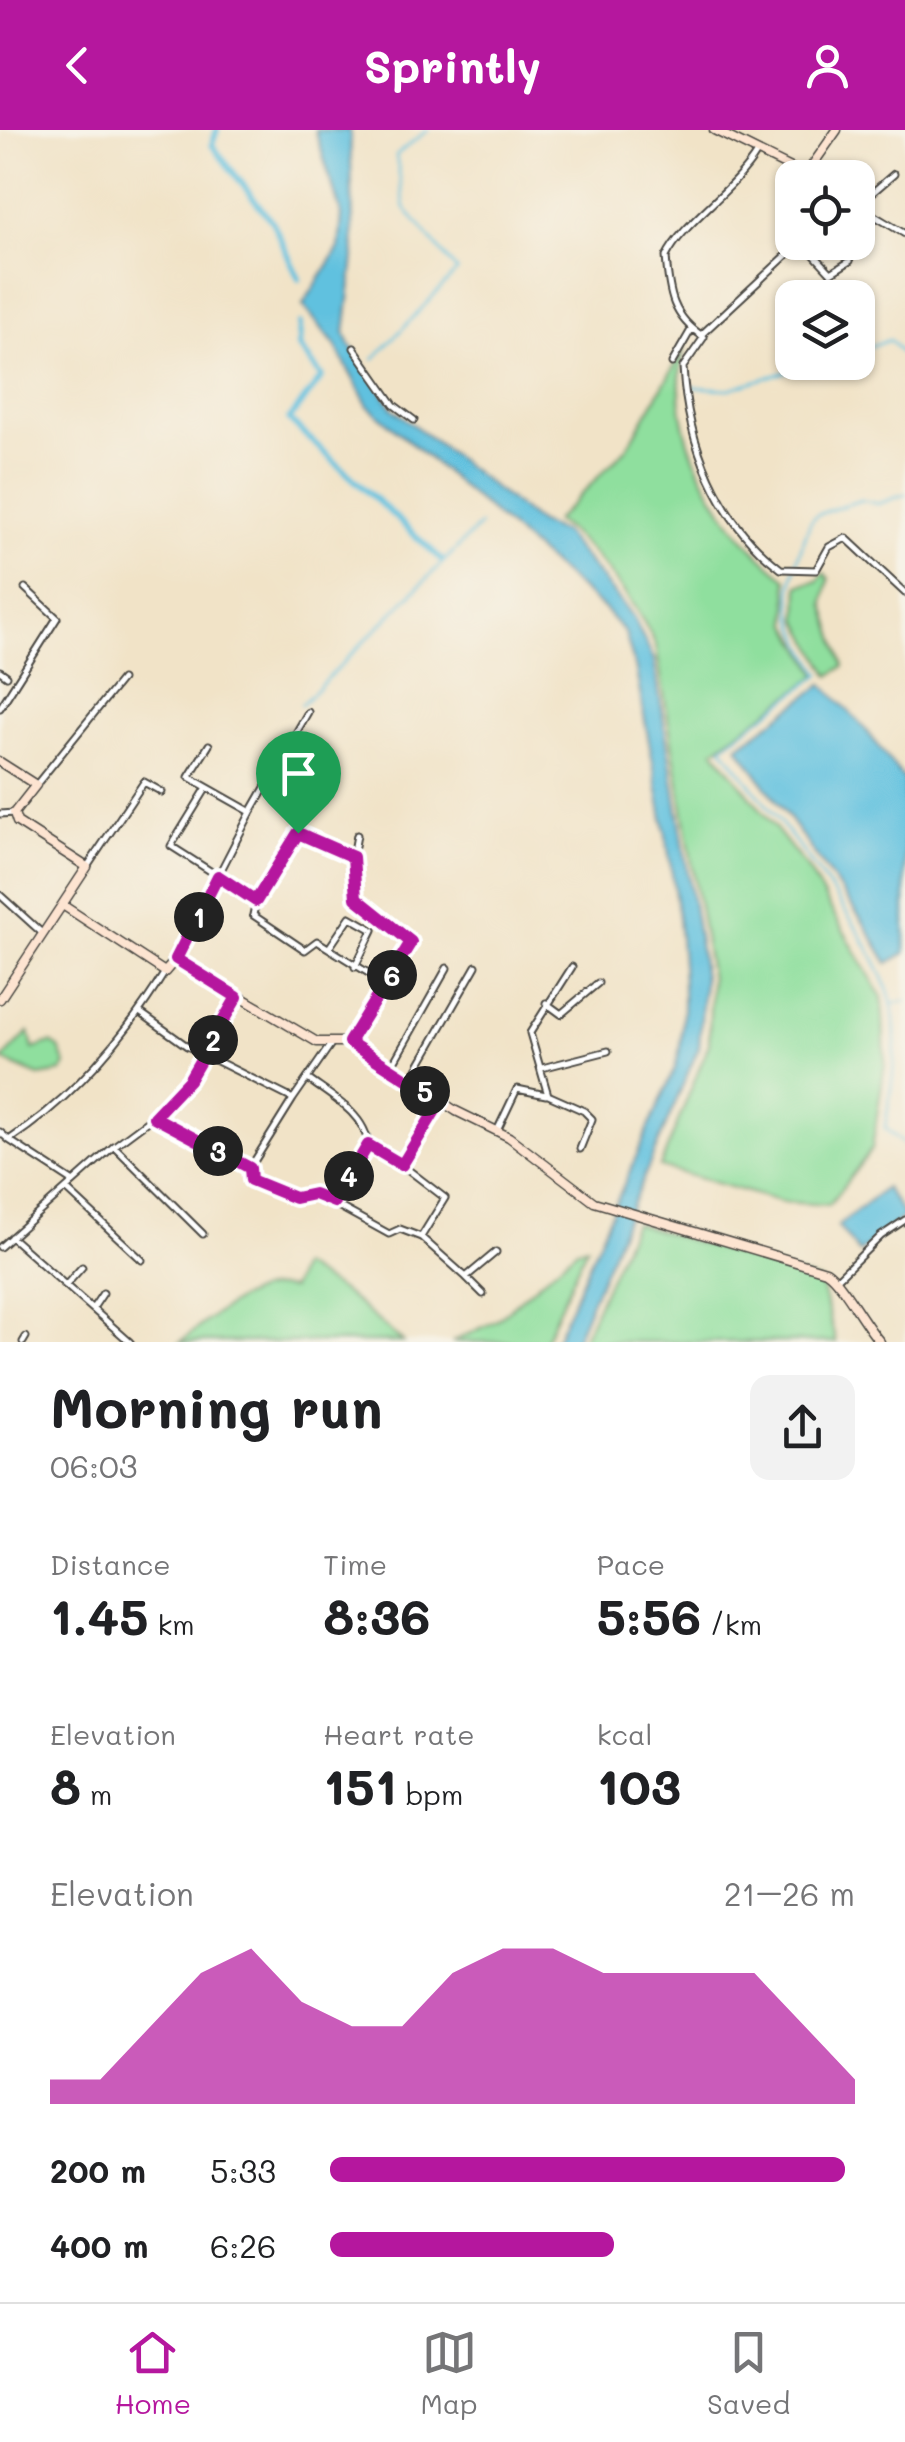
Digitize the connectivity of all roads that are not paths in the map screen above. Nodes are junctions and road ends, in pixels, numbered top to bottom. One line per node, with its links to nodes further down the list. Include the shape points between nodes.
1 (714, 130): 3 (main road)
2 (838, 130): 5 (main road)
3 (758, 152): 4 (main road); 13 (street, via 667,254 672,304)
4 (775, 160)
5 (816, 160)
6 (894, 174): 7 (street)
7 (875, 190)
8 (875, 215): 9 (street)
9 (905, 234)
10 (782, 260): 14 (street)
11 (819, 260): 12 (street, via 831,273)
12 (850, 262)
13 (691, 330): 14 (street); 16 (street)
14 (702, 338): 19 (street, via 682,367 695,446 724,505 772,562 793,572 818,568 846,538)
15 (354, 348): 17 (street, via 394,405)
16 (672, 363)
17 (414, 420)
18 (25, 588): 23 (street, via 57,618)
19 (905, 592)
20 (0, 671): 21 (street)
21 (7, 676)
22 (121, 680): 27 (street)
23 (0, 708)
24 (308, 712): 31 (street)
25 (210, 745): 28 (street, via 189,777)
26 (0, 762): 27 (main road)
27 (36, 786): 30 (main road)
28 (206, 789): 31 (street); 36 (street, via 172,846)
29 (162, 792): 35 (street, via 144,782)
30 (14, 812): 32 (street); 35 (main road, via 17,822)
31 (252, 812): 36 (street)
32 (0, 814)
33 (358, 835): 34 (street)
34 (353, 857): 38 (street, via 296,834); 48 (street, via 356,898 411,942)
35 (87, 866): 39 (main road)
36 (218, 876): 38 (street); 42 (street)
37 (0, 895): 40 (street)
38 (256, 901): 41 (street, via 253,915 305,950 315,941)
39 (64, 906): 40 (main road); 47 (main road)
40 (43, 933): 51 (main road)
41 (328, 949): 43 (street); 43 (street, via 350,917 373,930)
42 (176, 959): 47 (main road); 50 (main road)
43 (355, 966): 48 (street)
44 (476, 966): 61 (street)
45 (572, 967): 52 (street)
46 (447, 968): 59 (street)
47 (165, 972): 53 (street)
48 (386, 984): 54 (street)
49 (598, 984): 52 (street, via 561,1014)
50 (237, 997): 55 (main road); 57 (street)
51 (0, 1000)
52 (546, 1002): 58 (street, via 530,1032)
53 (140, 1012): 57 (street); 68 (street, via 51,1112)
54 (349, 1042): 55 (main road); 59 (main road)
55 (331, 1044): 60 (street)
56 (608, 1051): 58 (street)
57 (205, 1054): 63 (street); 65 (street)
58 (542, 1068): 62 (street)
59 (390, 1069): 61 (main road)
60 (309, 1080): 63 (street); 69 (street, via 352,1113)
61 (410, 1081): 64 (main road)
62 (548, 1095): 66 (street, via 517,1089); 71 (street, via 590,1114)
63 (293, 1099): 73 (street)
64 (441, 1101): 66 (main road); 72 (street)
65 (154, 1117): 70 (street); 73 (street)
66 (497, 1131): 86 (main road, via 594,1202)
67 (0, 1132): 68 (street)
68 (9, 1140): 74 (street)
69 (368, 1145): 72 (street); 76 (street)
70 (114, 1146): 74 (street); 78 (street)
71 (580, 1149)
72 (402, 1165): 80 (street, via 445,1198)
73 (250, 1168): 76 (street, via 251,1180 290,1196 314,1194)
74 (73, 1182): 75 (street)
75 (66, 1189): 79 (street); 83 (street)
76 (334, 1202): 80 (street, via 390,1234)
77 (905, 1220): 86 (street)
78 (203, 1234)
79 (11, 1237): 81 (street); 87 (street)
80 (421, 1237): 85 (street)
81 (0, 1247)
82 (496, 1252): 85 (street)
83 (142, 1260)
84 (82, 1267): 87 (street)
85 (466, 1277): 89 (street)
86 (838, 1278): 92 (main road)
87 (66, 1286): 90 (street)
88 (103, 1294): 90 (street)
89 (483, 1294)
90 (92, 1308): 91 (street)
91 (130, 1342)
92 (880, 1342)

